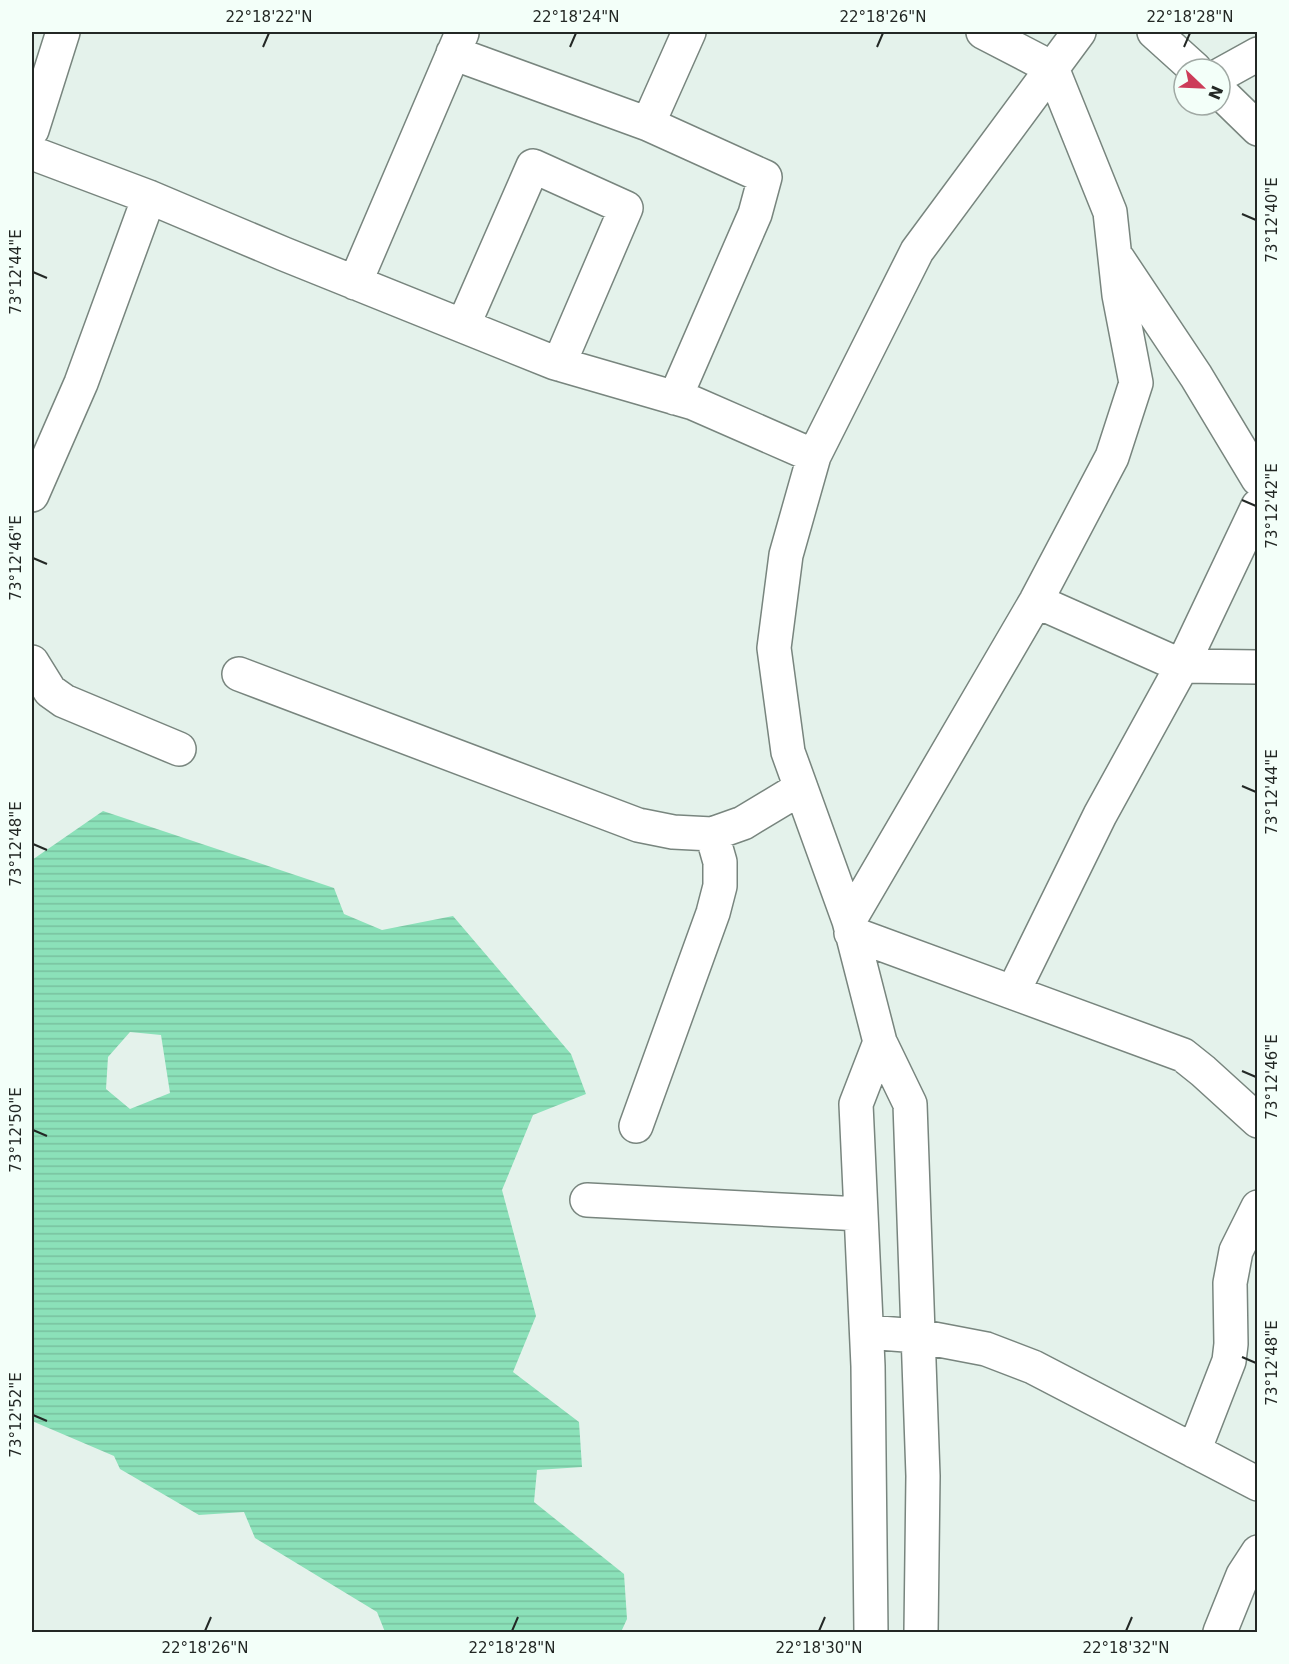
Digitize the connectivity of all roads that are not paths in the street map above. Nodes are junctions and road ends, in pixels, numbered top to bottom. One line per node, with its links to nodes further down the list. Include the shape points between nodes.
1 (63, 32): 14 (street)
2 (688, 32): 12 (street)
3 (983, 32): 9 (street)
4 (1079, 32): 9 (street)
5 (1154, 32): 8 (street)
6 (458, 42): 12 (street); 18 (street)
7 (1257, 54): 10 (street)
8 (1182, 57)
9 (1052, 68): 17 (street, via 1110,212); 22 (street, via 916,251)
10 (1232, 68)
11 (1232, 104): 13 (street)
12 (648, 123): 21 (street, via 765,177 755,214)
13 (1257, 129)
14 (32, 130)
15 (32, 153): 16 (street)
16 (149, 197): 18 (street); 24 (street, via 81,382)
17 (1115, 255): 23 (street, via 1196,376); 26 (street, via 1136,383 1112,457)
18 (355, 283): 19 (street)
19 (463, 326): 20 (street); 20 (street, via 533,166 626,208)
20 (559, 364): 21 (street)
21 (675, 398): 22 (street)
22 (814, 456): 32 (street, via 786,555 774,648 788,752)
23 (1257, 479)
24 (32, 495)
25 (1257, 506): 28 (street)
26 (1036, 601): 28 (street); 34 (street)
27 (32, 662): 31 (street, via 50,691 64,701)
28 (1182, 666): 29 (street); 35 (street, via 1100,815)
29 (1257, 667)
30 (240, 674): 33 (street, via 638,825)
31 (179, 749)
32 (801, 788): 33 (street, via 743,823); 34 (street)
33 (712, 834): 38 (street, via 720,862 718,895)
34 (850, 927): 35 (street); 36 (street)
35 (1013, 992): 37 (street, via 1183,1055)
36 (880, 1042): 41 (street, via 856,1104); 43 (street, via 910,1104)
37 (1257, 1121)
38 (636, 1126)
39 (586, 1200): 41 (street)
40 (1257, 1207): 44 (street, via 1236,1251 1230,1283 1229,1361)
41 (861, 1214): 42 (street)
42 (867, 1332): 43 (street); 47 (street)
43 (918, 1336): 44 (street, via 986,1349 1033,1367); 48 (street, via 923,1476)
44 (1194, 1451): 45 (street)
45 (1257, 1484)
46 (1257, 1552): 49 (street, via 1243,1575)
47 (871, 1632)
48 (921, 1632)
49 (1220, 1632)

